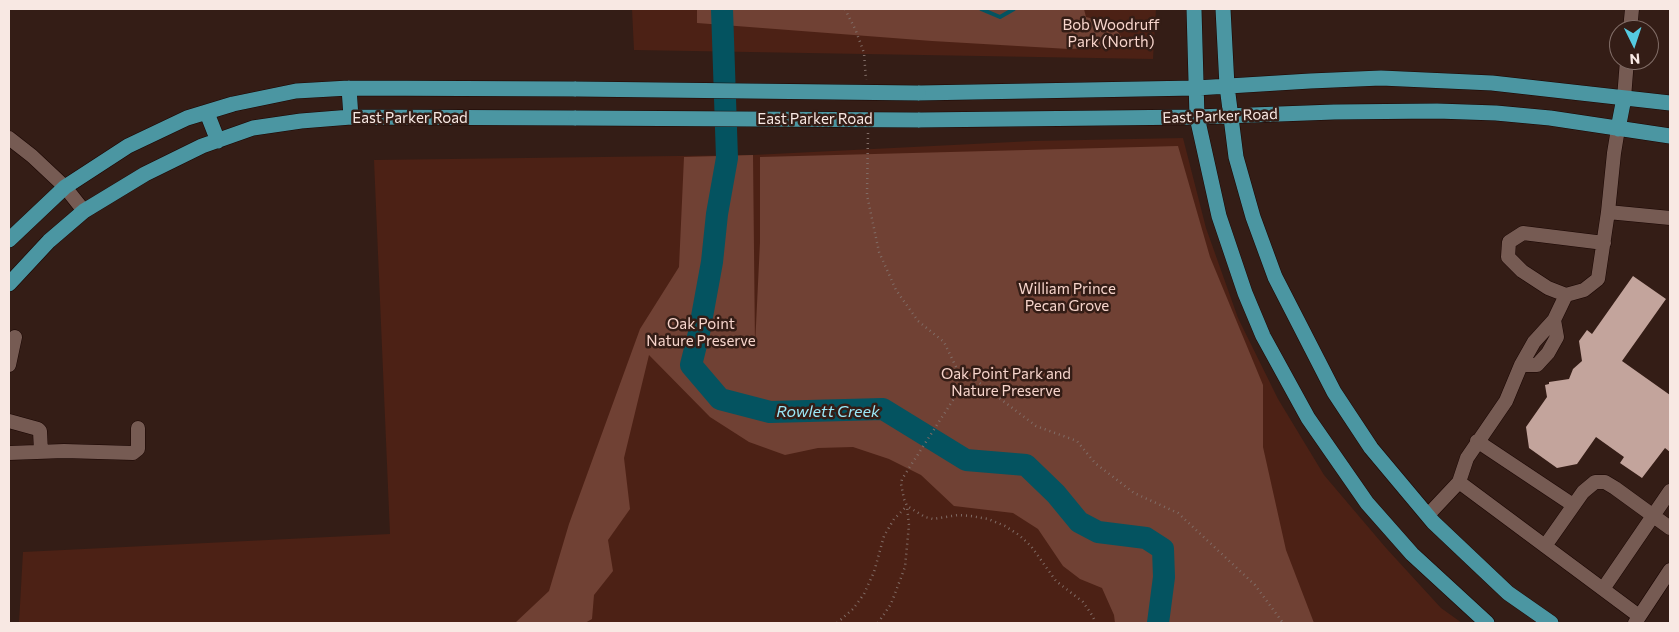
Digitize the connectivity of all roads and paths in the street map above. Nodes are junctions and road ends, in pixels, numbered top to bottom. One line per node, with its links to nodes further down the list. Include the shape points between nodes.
1 (845, 9): 7 (path, via 864,53)
2 (1194, 9): 8 (main road)
3 (1223, 9): 5 (main road)
4 (1627, 70): 9 (street)
5 (1227, 86): 8 (main road, East Parker Road); 9 (main road, East Parker Road, via 1380,78 1492,83); 12 (main road)
6 (349, 88): 8 (main road, East Parker Road, bridge, via 918,93); 11 (main road, East Parker Road, via 296,91); 13 (main road)
7 (867, 88)
8 (1196, 88): 14 (main road)
9 (1624, 98): 10 (main road, East Parker Road); 15 (main road)
10 (1670, 103)
11 (207, 113): 19 (main road); 20 (main road, East Parker Road, via 187,118 128,146)
12 (1230, 116): 14 (main road, East Parker Road); 15 (main road, East Parker Road, via 1334,112 1476,113 1550,118); 45 (main road, via 1236,157 1275,277 1334,392 1371,448)
13 (351, 117): 14 (main road, East Parker Road, bridge, via 918,120); 19 (main road, East Parker Road, via 252,128)
14 (1197, 117): 55 (main road, via 1219,216 1245,293 1263,336 1303,411 1367,503 1412,554)
15 (1618, 128): 17 (main road, East Parker Road); 22 (street)
16 (868, 131): 34 (path, via 867,195 879,252 896,290 918,321 944,342)
17 (1670, 136)
18 (9, 138): 20 (street)
19 (218, 141): 21 (main road, East Parker Road, via 145,174)
20 (65, 188): 21 (street); 24 (main road, East Parker Road)
21 (84, 211): 26 (main road, East Parker Road, via 49,241)
22 (1608, 212): 23 (street); 25 (street)
23 (1670, 218)
24 (9, 240)
25 (1604, 243): 27 (street, via 1598,279 1584,290); 27 (street, via 1523,233 1508,242 1508,256 1522,271)
26 (9, 284)
27 (1566, 295): 28 (street)
28 (1554, 320): 30 (street); 31 (street, via 1558,337)
29 (15, 337): 32 (street)
30 (1534, 342): 31 (street); 33 (street)
31 (1548, 353): 33 (street, via 1537,365)
32 (9, 365)
33 (1520, 365): 37 (street, via 1506,401)
34 (958, 371): 43 (path, via 955,397 902,479); 54 (path, via 973,378 1036,426 1077,441 1095,463 1134,493 1178,514 1255,585)
35 (9, 421): 38 (street, via 38,429)
36 (138, 428): 38 (street, via 138,449 133,453)
37 (1477, 441): 40 (street, via 1467,458); 42 (street)
38 (41, 452): 39 (street)
39 (9, 453)
40 (1460, 482): 45 (street); 47 (street)
41 (1670, 491): 44 (street)
42 (1573, 505): 44 (street, via 1595,482 1605,482); 47 (street)
43 (907, 506): 51 (path, via 884,536 864,594); 52 (path, via 909,525 905,567 891,604); 53 (path, via 925,517 958,515 997,522 1031,546 1056,581 1083,602)
44 (1653, 515): 46 (street); 49 (street)
45 (1428, 516): 56 (main road, via 1508,593)
46 (1670, 528)
47 (1545, 546): 49 (street)
48 (1670, 571): 50 (street)
49 (1603, 589): 50 (street)
50 (1637, 620)
51 (837, 623)
52 (878, 623)
53 (1096, 623)
54 (1283, 623)
55 (1486, 623)
56 (1551, 623)

